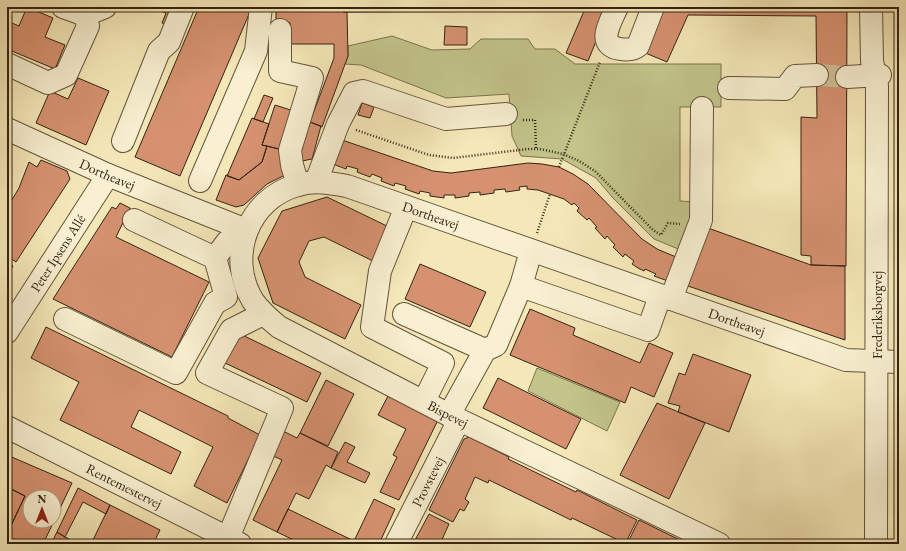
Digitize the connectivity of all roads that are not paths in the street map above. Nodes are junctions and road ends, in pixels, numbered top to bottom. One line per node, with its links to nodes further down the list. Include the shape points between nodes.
1 (63, 7): 8 (street)
2 (183, 7): 18 (street, via 169,42 159,51)
3 (261, 7): 20 (street, via 256,51)
4 (617, 7): 5 (street, via 606,39 611,46 627,50 638,46)
5 (653, 7)
6 (871, 7): 13 (street, Frederiksborgvej, via 872,61)
7 (886, 7): 13 (street, Frederiksborgvej, via 885,61)
8 (95, 11): 10 (street, via 66,75 48,83)
9 (280, 30): 21 (street, via 280,72 312,78 290,150 292,165)
10 (7, 64)
11 (817, 75): 14 (street, via 796,76 785,89)
12 (847, 77): 13 (street)
13 (878, 79): 34 (street, Frederiksborgvej)
14 (729, 88)
15 (702, 108): 28 (street, via 701,220)
16 (506, 114): 21 (street, via 446,119 363,91 354,93)
17 (7, 130): 19 (street, Dortheavej)
18 (123, 141)
19 (108, 175): 24 (street, Dortheavej); 32 (street, Peter Ipsens Allé)
20 (200, 180)
21 (307, 183): 22 (street, Dortheavej, via 347,186); 24 (street, Dortheavej, via 280,192 266,203 254,216)
22 (406, 207): 25 (street, Dortheavej); 36 (street, via 380,271 372,327 443,363)
23 (134, 220): 26 (street)
24 (245, 236): 26 (street, via 227,242); 29 (street, Bispevej, via 242,250 245,284)
25 (531, 250): 27 (street); 28 (street, Dortheavej)
26 (215, 258): 31 (street, via 226,297 215,303 176,373)
27 (522, 286): 28 (street, via 648,330); 33 (street, via 496,345)
28 (666, 297): 34 (street, Dortheavej, via 846,360)
29 (263, 314): 36 (street, Bispevej, via 279,327); 39 (street, via 231,330 207,373 282,408)
30 (404, 314): 33 (street)
31 (65, 319)
32 (7, 332)
33 (485, 350): 37 (street, Provstevej)
34 (876, 361): 35 (street, Dortheavej); 42 (street, Frederiksborgvej)
35 (899, 362)
36 (424, 401): 37 (street, Bispevej)
37 (454, 417): 40 (street, Provstevej); 41 (street, Bispevej)
38 (7, 427): 39 (street, Rentemestervej)
39 (235, 541)
40 (396, 544)
41 (719, 544)
42 (876, 544)

